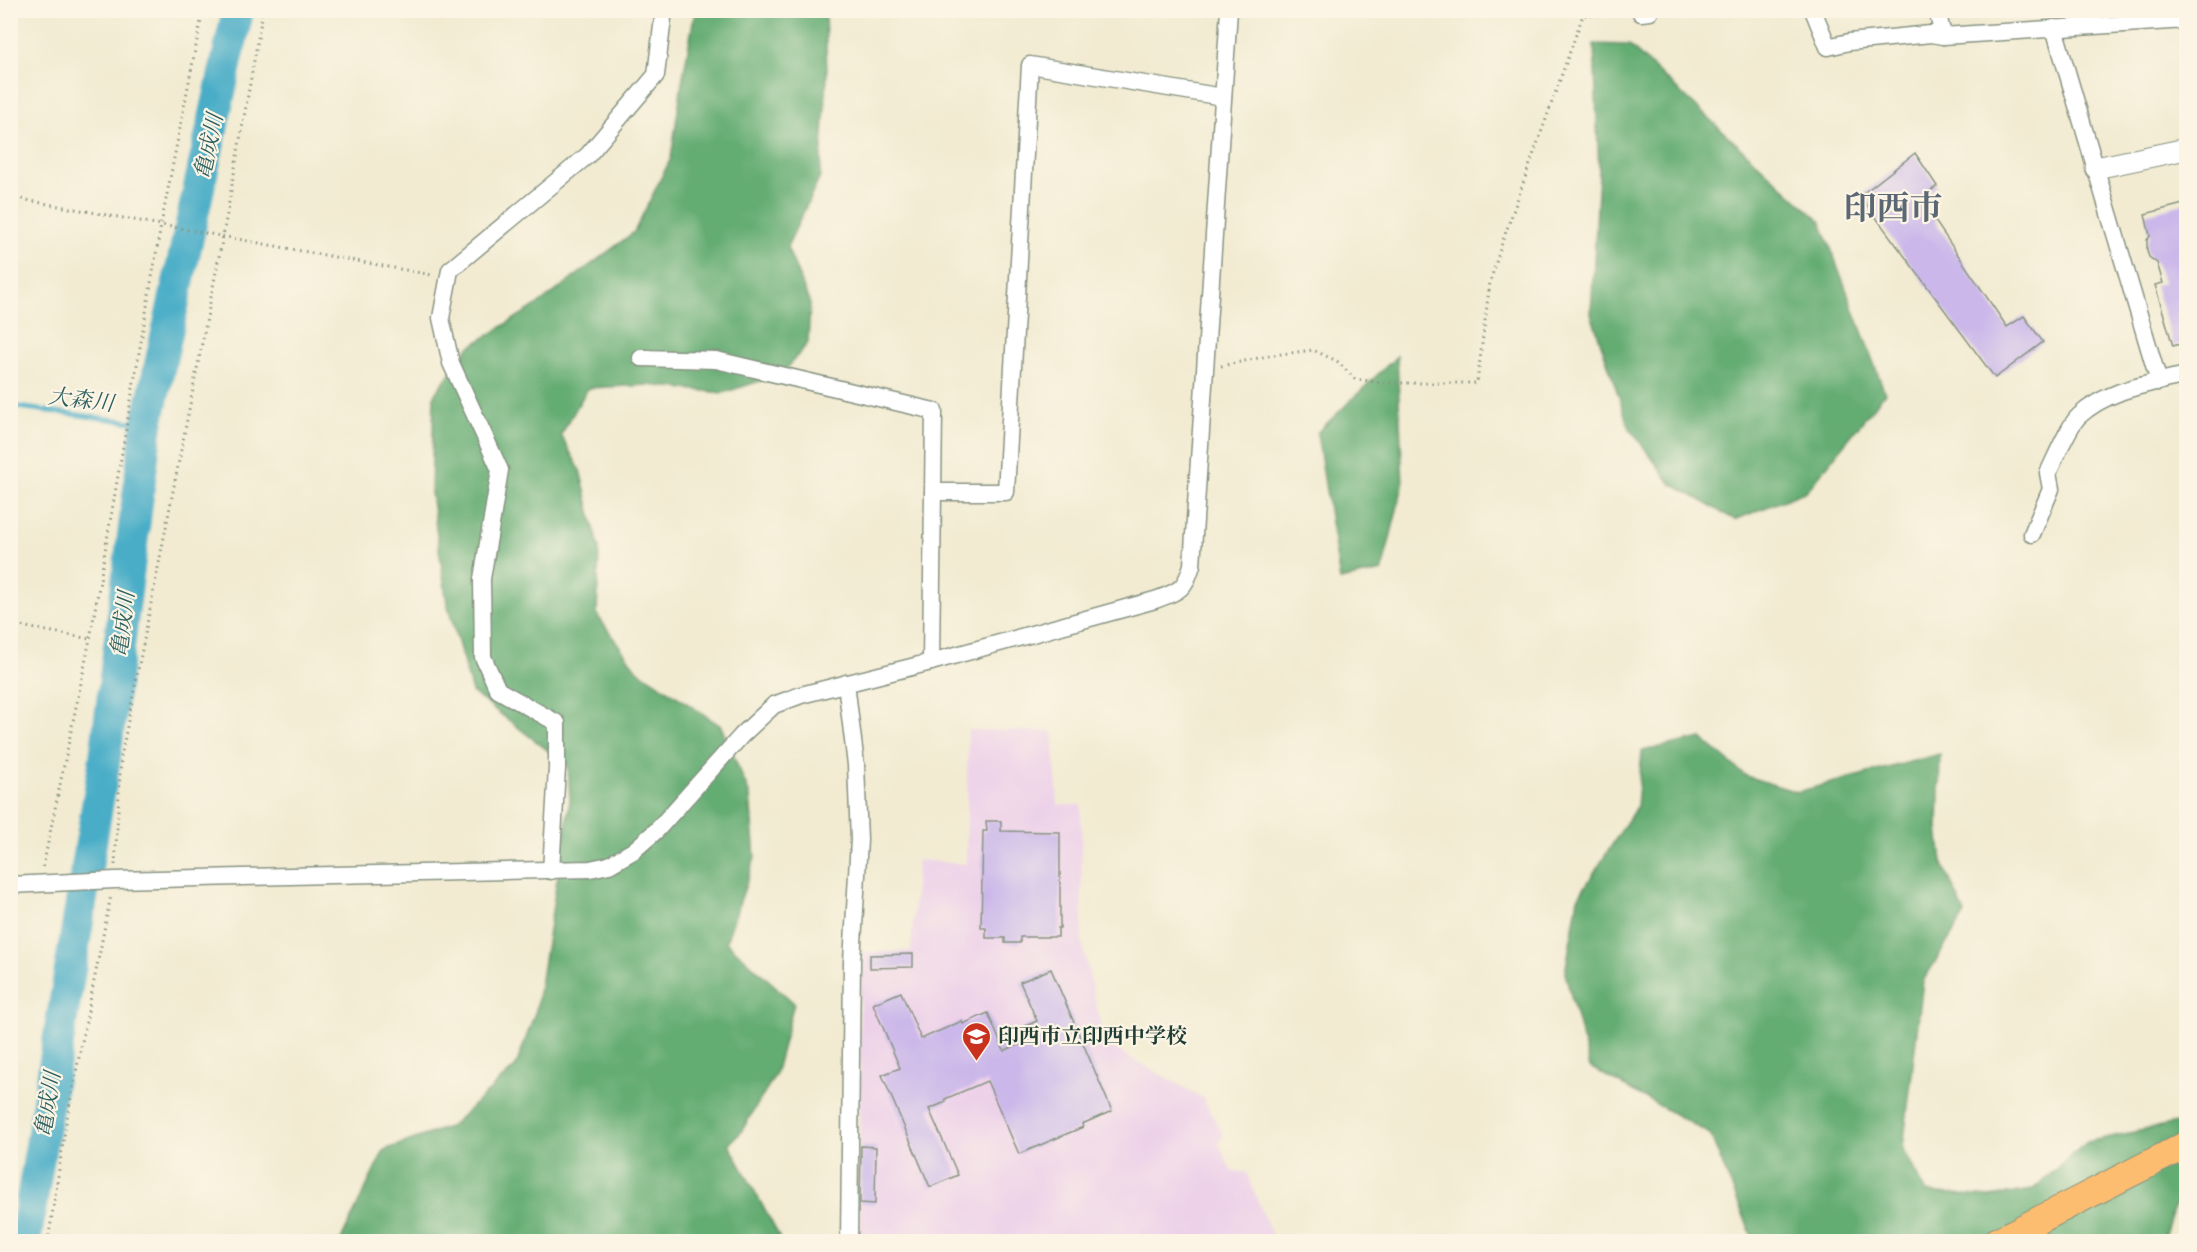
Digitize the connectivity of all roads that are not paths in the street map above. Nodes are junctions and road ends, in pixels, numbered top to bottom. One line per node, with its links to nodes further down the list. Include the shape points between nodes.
1 (664, 10): 18 (street, via 656,75 588,155 450,270 441,318 451,363 500,470 482,579 483,657 498,690 557,723)
2 (1229, 10): 8 (street)
3 (1813, 10): 7 (street, via 1828,47 1861,40)
4 (1937, 10): 7 (street)
5 (2187, 20): 6 (street)
6 (2054, 28): 7 (street); 10 (street)
7 (1943, 36)
8 (1223, 98): 14 (street, via 1030,65 1006,492); 16 (street, via 1192,565 1187,583 1178,592 1155,600)
9 (2187, 149): 10 (street)
10 (2096, 168): 13 (street)
11 (641, 358): 14 (street, via 716,360 934,411)
12 (2187, 375): 13 (street)
13 (2159, 382): 15 (street, via 2121,391 2078,417 2048,472 2051,489)
14 (933, 492): 16 (street)
15 (2032, 534)
16 (931, 662): 17 (street)
17 (846, 683): 18 (street, via 774,705 633,851 609,865); 21 (street, via 856,765 859,840 852,961)
18 (550, 871): 19 (street)
19 (10, 885)
20 (2187, 1145): 22 (main road)
21 (849, 1242)
22 (1996, 1242)

